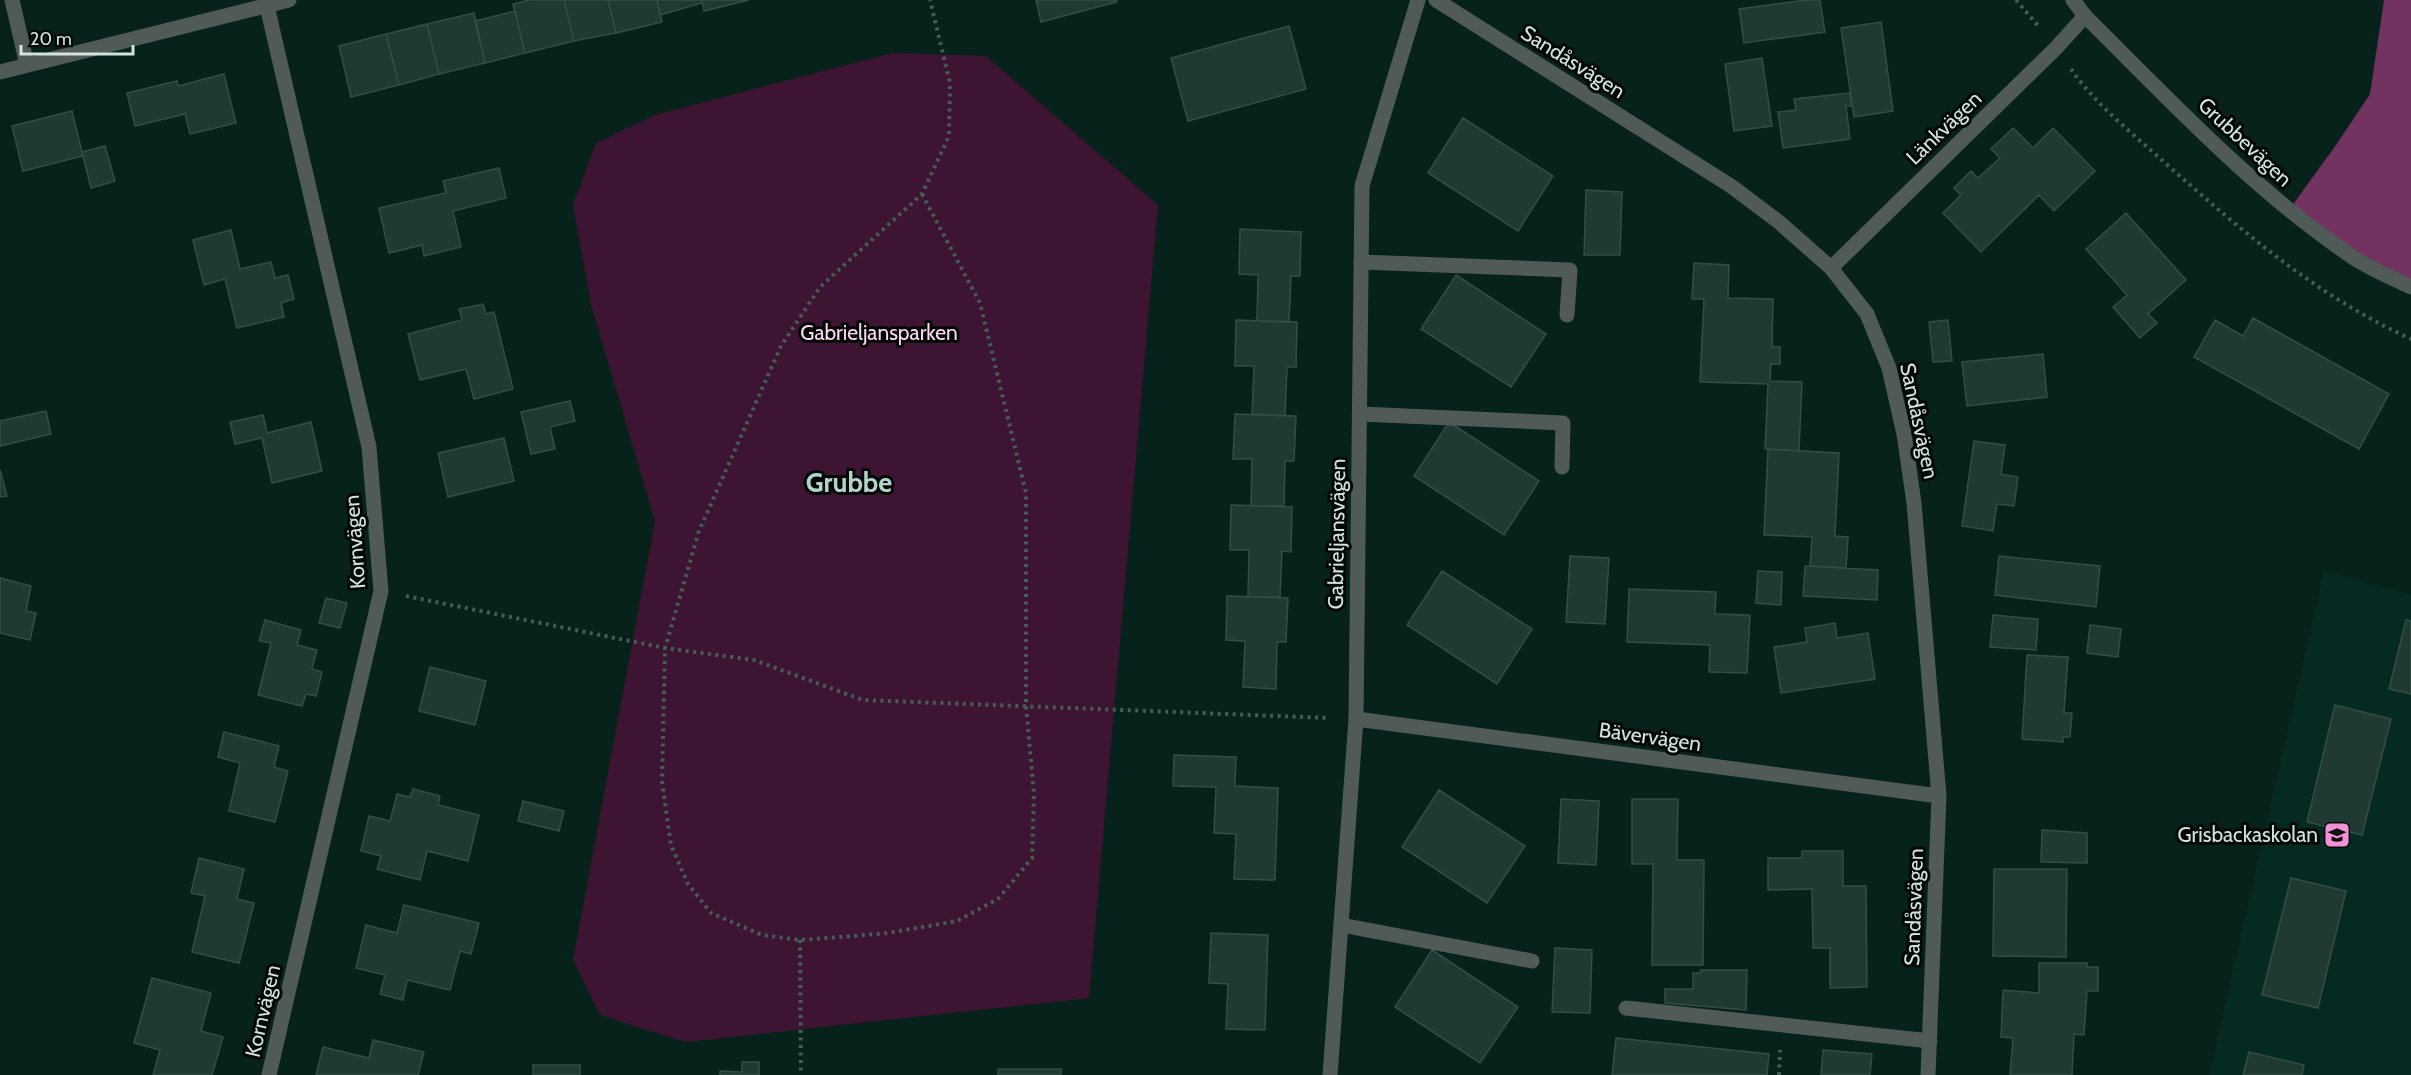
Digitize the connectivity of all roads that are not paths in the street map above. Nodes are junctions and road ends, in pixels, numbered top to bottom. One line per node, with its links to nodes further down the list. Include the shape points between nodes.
1 (12, 0): 8 (street)
2 (289, 0): 6 (street)
3 (1418, 0): 10 (street, Gabrieljansvägen, via 1362,186)
4 (1436, 0): 11 (street, Sandåsvägen, via 1731,186)
5 (2073, 0): 7 (street, Grubbevägen)
6 (267, 6): 8 (street); 22 (street, Kornvägen, via 369,447 381,591)
7 (2085, 16): 11 (street, Länkvägen); 12 (street, Grubbevägen, via 2248,177 2356,259)
8 (27, 65): 9 (street)
9 (0, 72)
10 (1361, 262): 13 (street, via 1570,270); 14 (street, Gabrieljansvägen)
11 (1832, 268): 17 (street, Sandåsvägen, via 1867,314 1889,368 1904,434 1914,503)
12 (2411, 287)
13 (1567, 315)
14 (1360, 414): 15 (street, via 1563,423); 16 (street, Gabrieljansvägen)
15 (1562, 467)
16 (1356, 718): 17 (street, Bävervägen); 18 (street, Gabrieljansvägen)
17 (1939, 796): 21 (street, Sandåsvägen)
18 (1341, 925): 19 (street); 23 (street, Gabrieljansvägen)
19 (1532, 961)
20 (1626, 1008): 21 (street)
21 (1930, 1041): 24 (street, Sandåsvägen)
22 (269, 1075)
23 (1330, 1075)
24 (1928, 1075)

